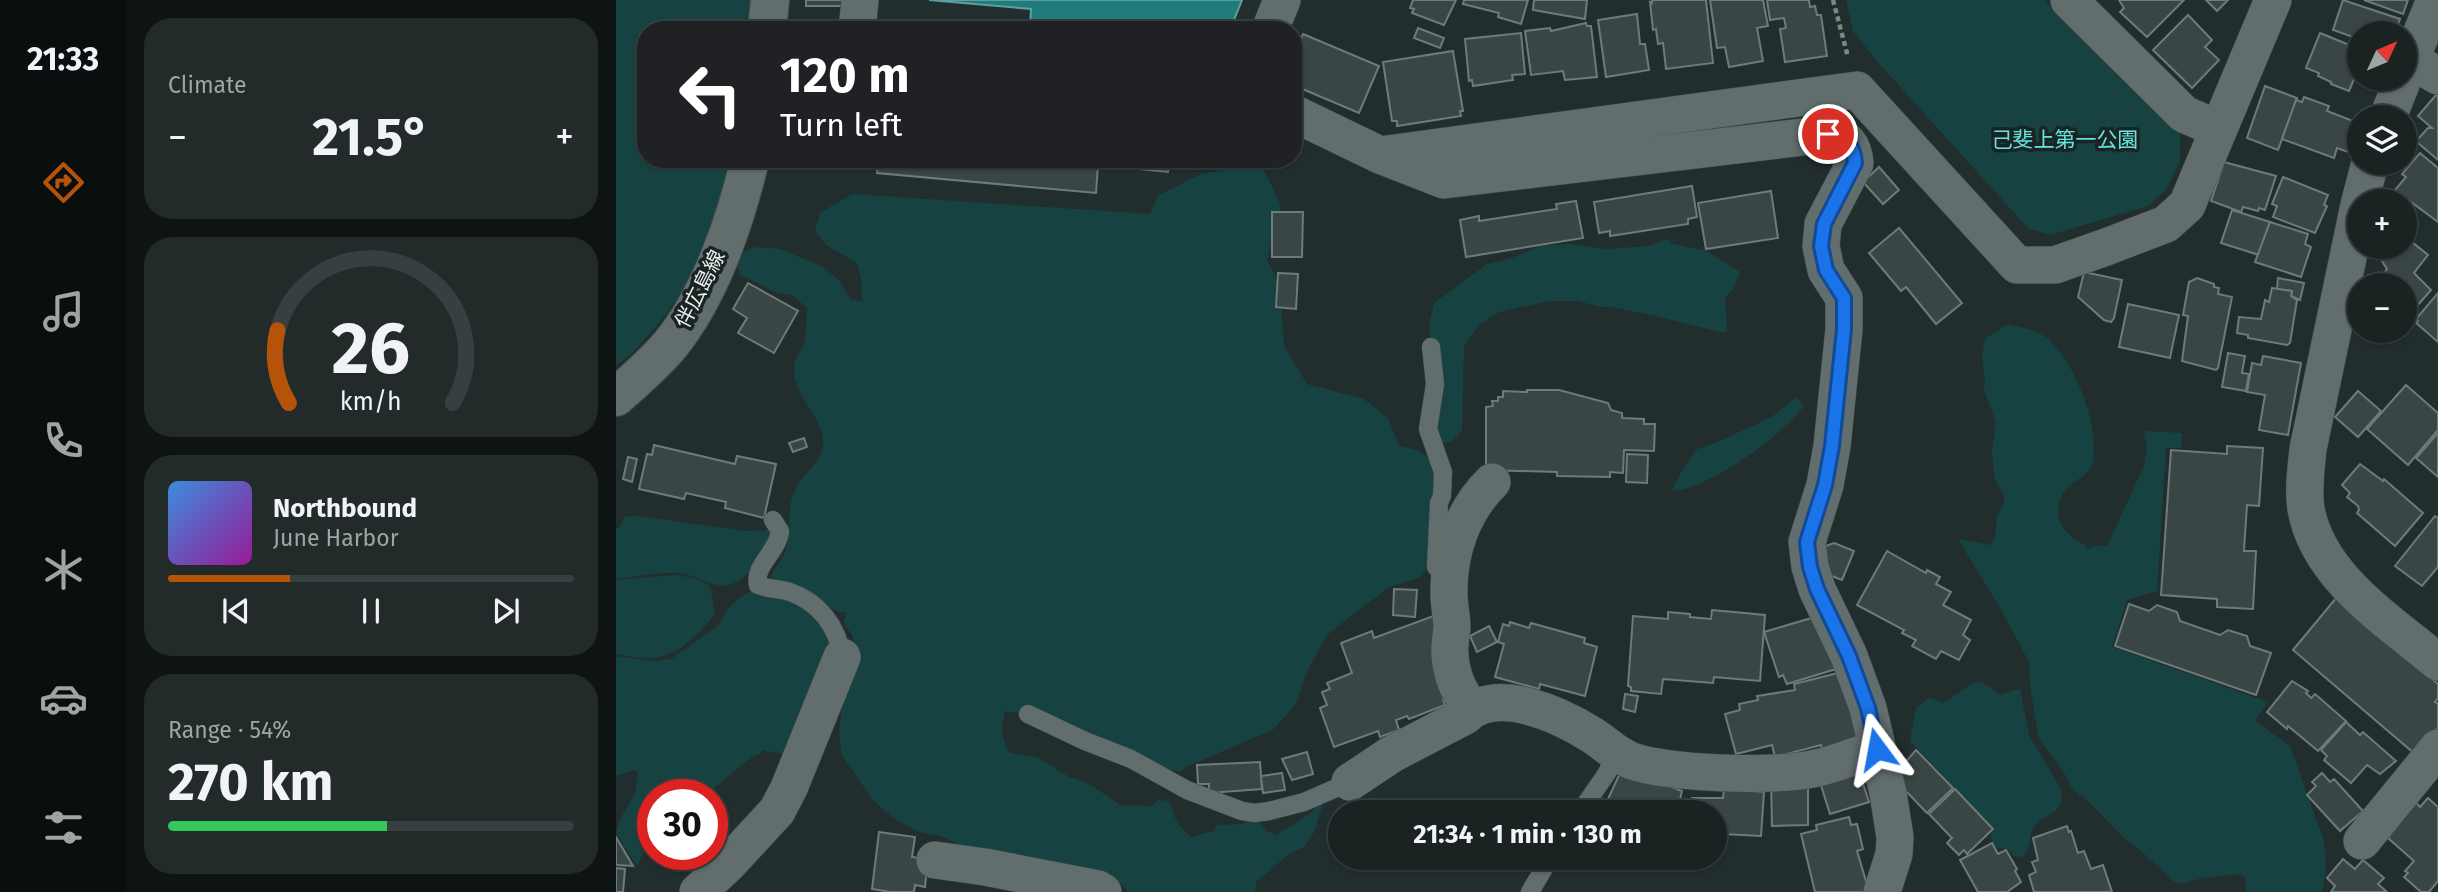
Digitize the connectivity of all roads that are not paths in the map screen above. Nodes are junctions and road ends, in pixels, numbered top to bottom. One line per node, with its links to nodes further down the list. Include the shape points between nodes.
1 (770, 0): 7 (main road)
2 (860, 0): 8 (street)
3 (1282, 0): 9 (street)
4 (2069, 0): 12 (street, via 2183,114)
5 (2273, 0): 12 (street)
6 (2435, 0): 10 (street)
7 (768, 21)
8 (858, 21)
9 (1274, 21)
10 (2417, 63)
11 (1302, 118): 13 (street)
12 (2218, 129): 13 (street, via 2187,205 2166,224 2055,265 2017,265 1857,90)
13 (1380, 155): 26 (street, via 1444,180 1828,134 1844,138 1855,153 1855,163 1824,224 1821,246 1826,270 1844,298 1844,329 1832,446 1807,542 1817,589 1849,656)
14 (747, 168): 17 (main road, 伴広島線, via 729,229 685,324)
15 (2347, 259): 22 (street, via 2308,449 2306,506 2320,548 2339,576)
16 (1431, 347): 20 (lane, via 1434,384 1428,429 1443,472 1436,598 1443,629)
17 (616, 397)
18 (1492, 482): 20 (street, via 1468,513 1455,544 1449,571)
19 (773, 520): 21 (lane, via 780,531 779,541 761,566 758,585 789,592 816,607 831,624)
20 (1451, 641): 23 (street, via 1453,674 1465,702)
21 (842, 657): 33 (street, via 777,810)
22 (2438, 662)
23 (1473, 708): 27 (street, via 1515,702 1549,712); 28 (street)
24 (1028, 714): 28 (lane, via 1242,811 1269,811 1304,802)
25 (2438, 748): 30 (street)
26 (1877, 749): 27 (street, via 1793,772 1715,772 1651,765); 36 (street, via 1895,837)
27 (1616, 753): 29 (lane)
28 (1350, 782)
29 (1588, 800)
30 (2362, 841)
31 (935, 860): 34 (street)
32 (1543, 870): 35 (lane)
33 (698, 892)
34 (1103, 892)
35 (1530, 892)
36 (1882, 892)

